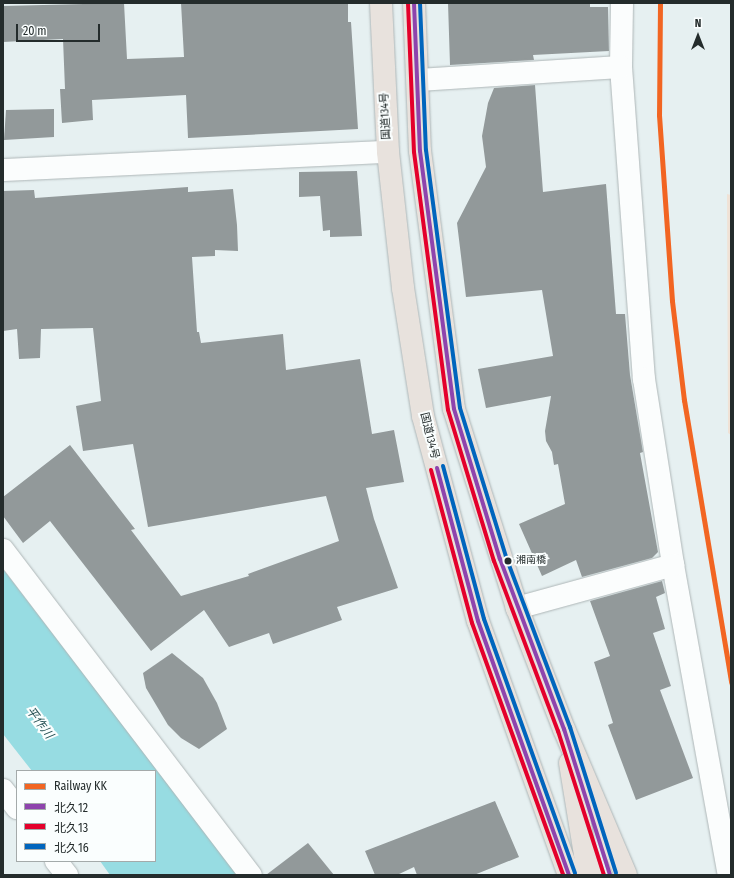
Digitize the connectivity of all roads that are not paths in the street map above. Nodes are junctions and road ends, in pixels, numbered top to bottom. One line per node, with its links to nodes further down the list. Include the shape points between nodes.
1 (381, 3): 6 (highway, 国道134号)
2 (414, 3): 5 (highway)
3 (622, 3): 4 (street)
4 (621, 67): 5 (street); 9 (street, via 644,379)
5 (418, 80): 10 (highway, via 420,151 454,409)
6 (388, 152): 7 (street); 17 (highway, 国道134号, via 403,288 423,416 478,622)
7 (3, 170)
8 (3, 550): 16 (street)
9 (673, 565): 10 (street); 21 (street)
10 (517, 608): 11 (highway)
11 (564, 729): 18 (highway, via 586,861); 19 (highway); 20 (highway)
12 (3, 790): 13 (street)
13 (16, 807)
14 (57, 862): 15 (street)
15 (67, 875)
16 (251, 875)
17 (569, 875)
18 (592, 875)
19 (610, 875)
20 (626, 875)
21 (729, 875)

